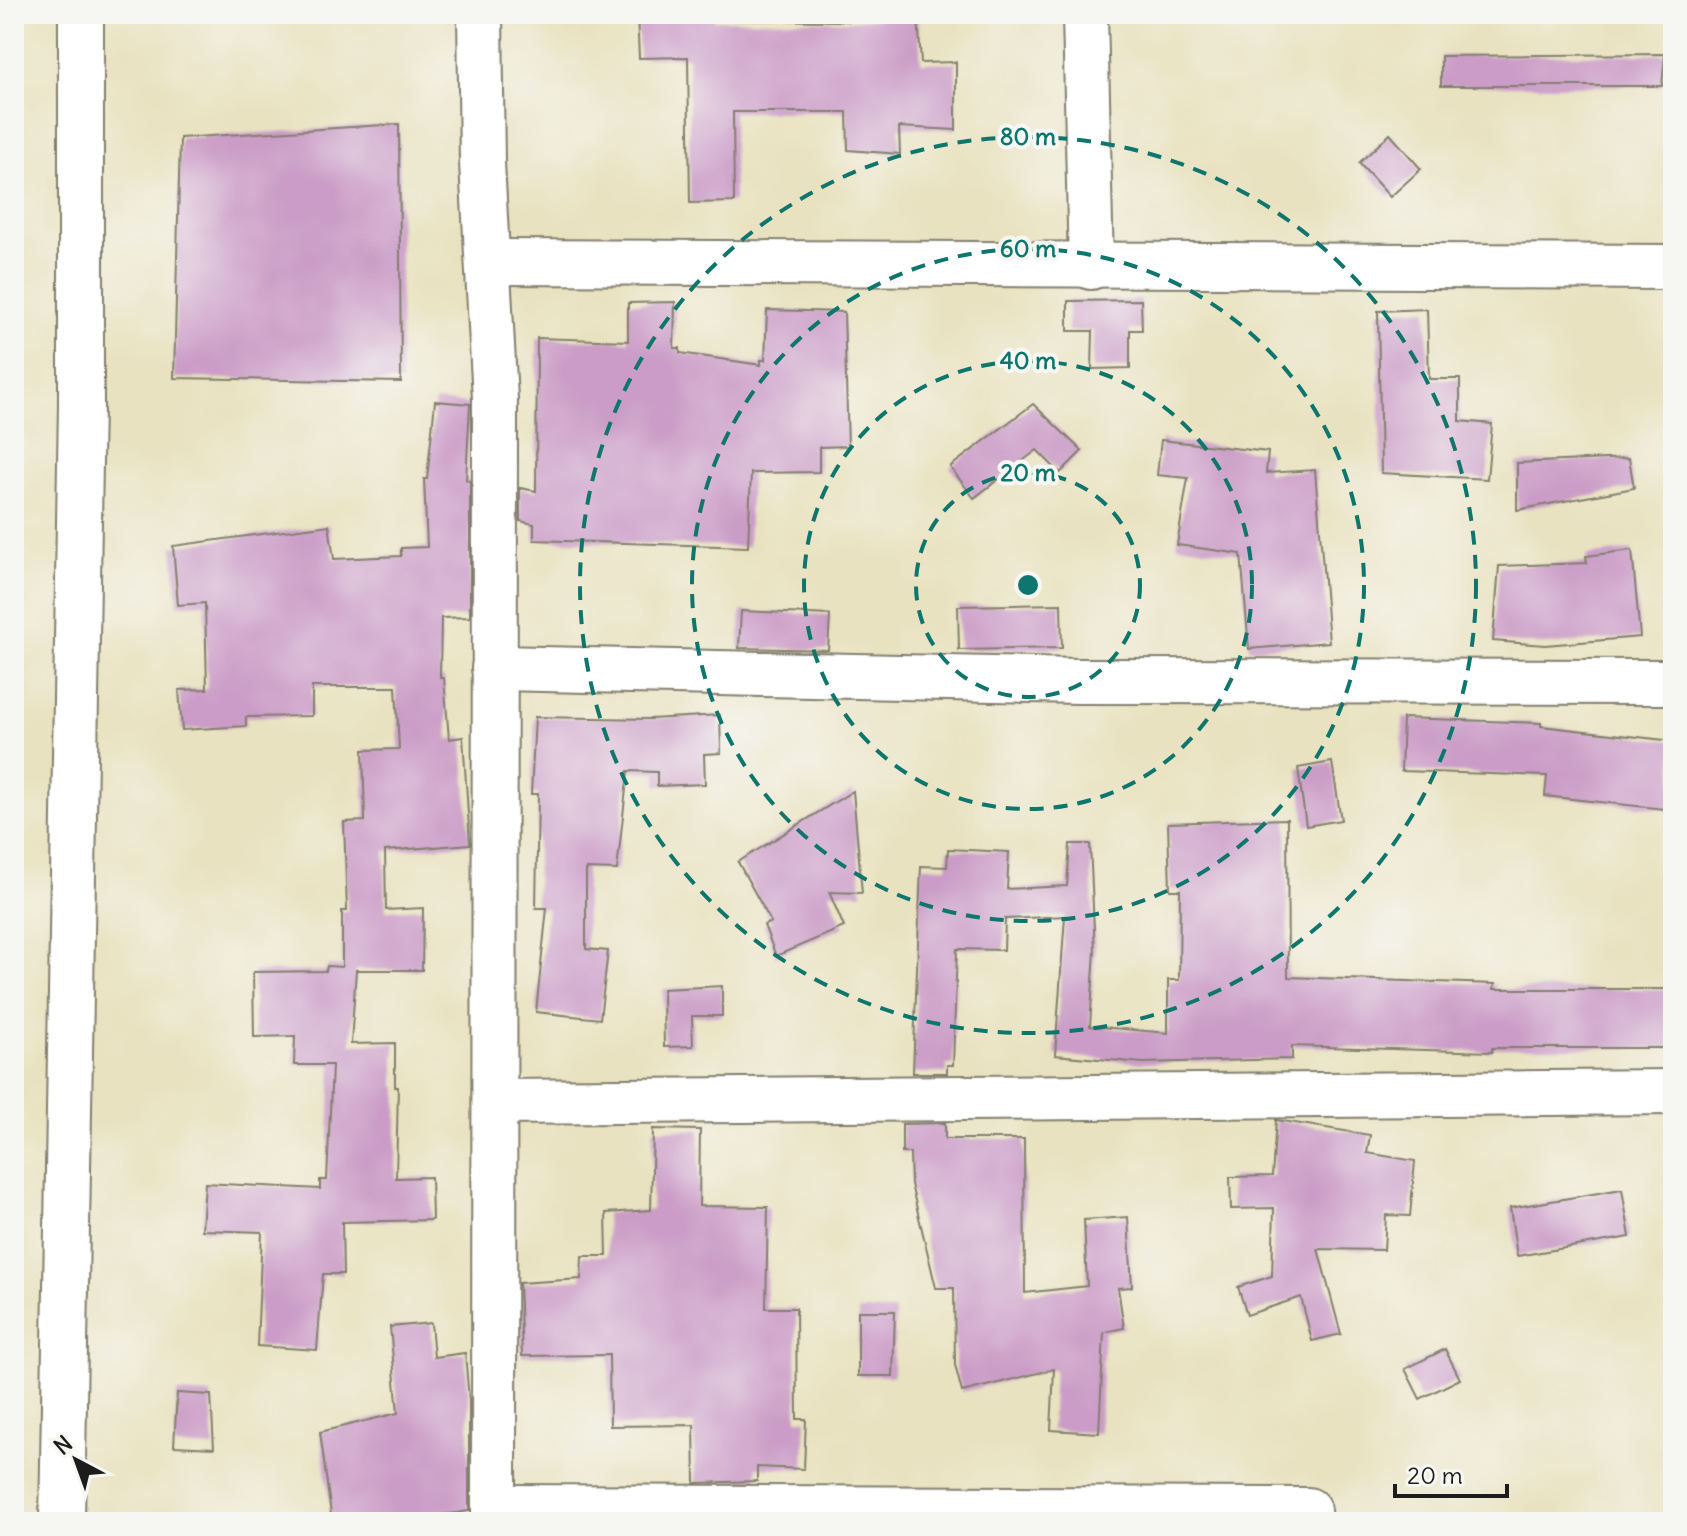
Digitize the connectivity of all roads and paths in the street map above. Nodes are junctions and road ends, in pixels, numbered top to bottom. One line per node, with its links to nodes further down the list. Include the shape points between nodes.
1 (81, 14): 12 (street, via 81,420)
2 (480, 14): 4 (street)
3 (1085, 14): 5 (street)
4 (488, 262): 5 (street); 7 (street, via 495,399)
5 (1091, 267): 6 (street)
6 (1673, 267)
7 (494, 668): 8 (street, via 1079,681); 10 (street)
8 (1673, 682)
9 (1673, 1092): 10 (street)
10 (497, 1102): 11 (street)
11 (494, 1514): 13 (street, via 1308,1510)
12 (62, 1522)
13 (1309, 1522)

